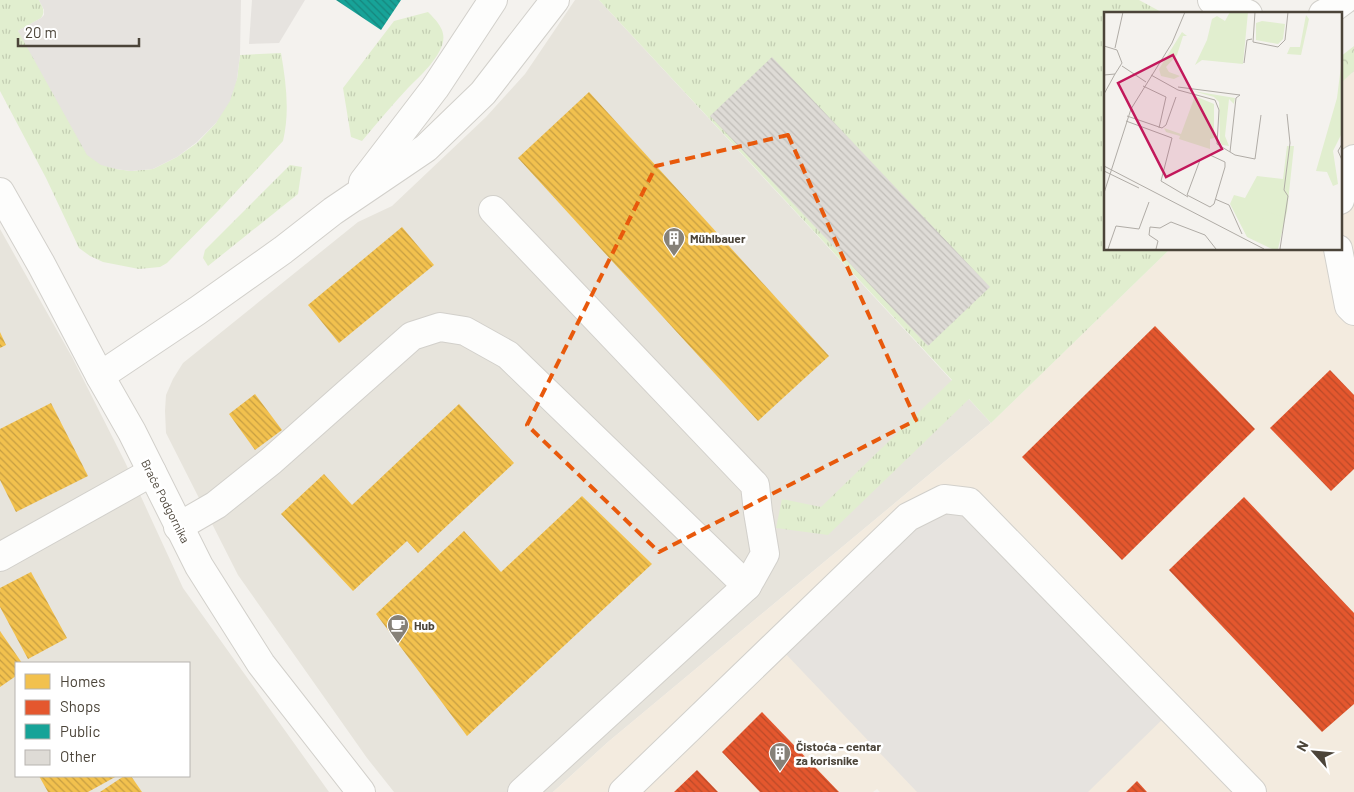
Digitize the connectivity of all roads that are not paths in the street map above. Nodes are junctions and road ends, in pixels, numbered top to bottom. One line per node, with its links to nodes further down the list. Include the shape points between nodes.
1 (493, 0): 10 (street, via 435,88)
2 (555, 0): 10 (street, via 483,93 426,148)
3 (1212, 0): 5 (street)
4 (1344, 0): 6 (street)
5 (1243, 12)
6 (1328, 12)
7 (1354, 159): 9 (street, via 1350,162)
8 (0, 192): 14 (street, Braće Podgornika)
9 (1342, 192)
10 (348, 201): 14 (street)
11 (493, 210): 18 (street, via 755,485 765,554)
12 (1338, 250): 13 (street, via 1349,306)
13 (1354, 311)
14 (100, 376): 15 (street, Braće Podgornika)
15 (152, 472): 16 (street, Braće Podgornika); 17 (street)
16 (178, 526): 18 (street, via 216,505 271,461 412,336 440,327 465,330 508,355); 19 (street, Braće Podgornika, via 199,566 261,664)
17 (0, 557)
18 (747, 586): 20 (street)
19 (361, 792)
20 (522, 792)
21 (623, 792): 22 (street, via 908,517 944,499 969,502)
22 (1252, 792)

